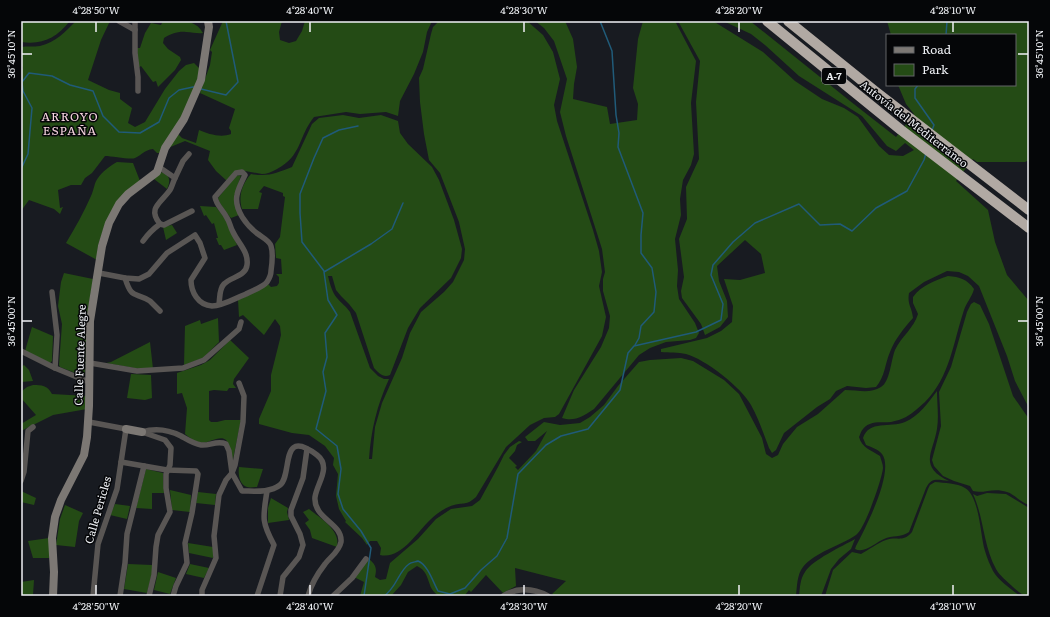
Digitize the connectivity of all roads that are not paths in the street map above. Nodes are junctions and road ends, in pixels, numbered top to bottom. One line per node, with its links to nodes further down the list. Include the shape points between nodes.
1 (119, 21): 6 (street)
2 (136, 21): 6 (street)
3 (767, 21): 14 (highway, Autovía del Mediterráneo / A-7, via 901,130)
4 (788, 21): 11 (highway, Autovía del Mediterráneo / A-7)
5 (206, 22): 9 (street, Calle Fuente Alegre, via 201,80 184,119 165,148)
6 (136, 30): 7 (street)
7 (138, 91)
8 (189, 154): 10 (street)
9 (159, 167): 10 (street); 16 (street, Calle Fuente Alegre, via 157,172 119,204 109,223 102,246)
10 (175, 178): 13 (street, via 171,189 155,208 154,213)
11 (1029, 210)
12 (192, 211): 13 (street, via 164,225)
13 (160, 224): 15 (street, via 147,234)
14 (1029, 228)
15 (143, 241)
16 (99, 273): 17 (street); 23 (street, Calle Fuente Alegre, via 90,321)
17 (125, 278): 19 (street, via 139,279 149,274 167,254 195,235 205,258 191,280 194,294 197,299 211,306); 20 (street, via 131,292 150,301)
18 (52, 292): 24 (street, via 57,335)
19 (219, 304): 19 (street, via 220,290 224,284 243,273 247,267 247,259 215,197 236,173 242,172 244,175 237,195 239,211 255,232 269,243 271,270 269,280 263,286)
20 (160, 311)
21 (241, 322): 23 (street, via 239,329 204,360 183,368 137,371)
22 (21, 351): 24 (street)
23 (90, 363): 25 (street, Calle Fuente Alegre)
24 (55, 368): 25 (street)
25 (89, 382): 27 (street, Calle Fuente Alegre)
26 (239, 382): 36 (street, via 244,396 244,410)
27 (89, 422): 29 (street); 40 (street, Calle Fuente Alegre, via 84,456 55,517 52,538)
28 (34, 427): 32 (street, via 28,431)
29 (126, 429): 30 (street); 33 (street, Calle Pericles)
30 (142, 432): 35 (street, via 169,443 171,454); 36 (street, via 152,429 166,431 200,445 218,442 226,444)
31 (307, 449): 38 (street, via 298,446 291,450 285,480); 47 (street, via 303,478 290,516 303,545 298,557 283,577); 48 (street, via 323,462 324,472 315,496 315,506 336,529 341,539 339,548 324,565)
32 (23, 456): 37 (street, via 24,472)
33 (121, 462): 34 (street); 41 (street, Calle Pericles, via 117,489 98,544)
34 (144, 466): 35 (street); 42 (street, via 127,534)
35 (167, 470): 43 (street, via 166,488 170,512 158,535); 44 (street, via 196,471 199,478 185,543 187,563)
36 (232, 473): 38 (street, via 242,491); 45 (street, via 219,495 214,536 216,558 202,590)
37 (21, 481)
38 (268, 491): 46 (street, via 263,513 264,523 274,545)
39 (366, 559): 49 (street, via 352,578)
40 (53, 596)
41 (93, 596)
42 (120, 596)
43 (149, 596)
44 (173, 596)
45 (202, 596)
46 (257, 596)
47 (280, 596)
48 (308, 596)
49 (333, 596)
50 (503, 596): 51 (street, via 513,591 528,589)
51 (548, 596)

